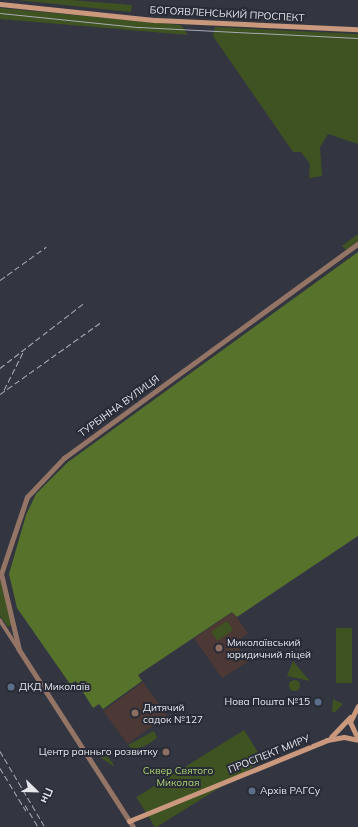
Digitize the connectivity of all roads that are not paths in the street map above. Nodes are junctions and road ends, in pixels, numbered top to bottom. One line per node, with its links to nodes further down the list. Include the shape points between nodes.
1 (2, 3): 2 (main road, БОГОЯВЛЕНСЬКИЙ ПРОСПЕКТ, via 156,20)
2 (358, 29)
3 (358, 244): 5 (street, ТУРБІННА ВУЛИЦЯ, via 64,458 37,483 27,497 2,569)
4 (0, 620): 5 (street)
5 (19, 650): 11 (street)
6 (358, 703): 7 (main road, ПРОСПЕКТ МИРУ)
7 (356, 708): 8 (main road, ПРОСПЕКТ МИРУ)
8 (351, 716): 9 (main road, via 351,730); 10 (main road, ПРОСПЕКТ МИРУ)
9 (358, 739): 10 (main road, ПРОСПЕКТ МИРУ, via 344,737)
10 (326, 740): 11 (main road, ПРОСПЕКТ МИРУ)
11 (129, 821): 12 (street)
12 (133, 827)

